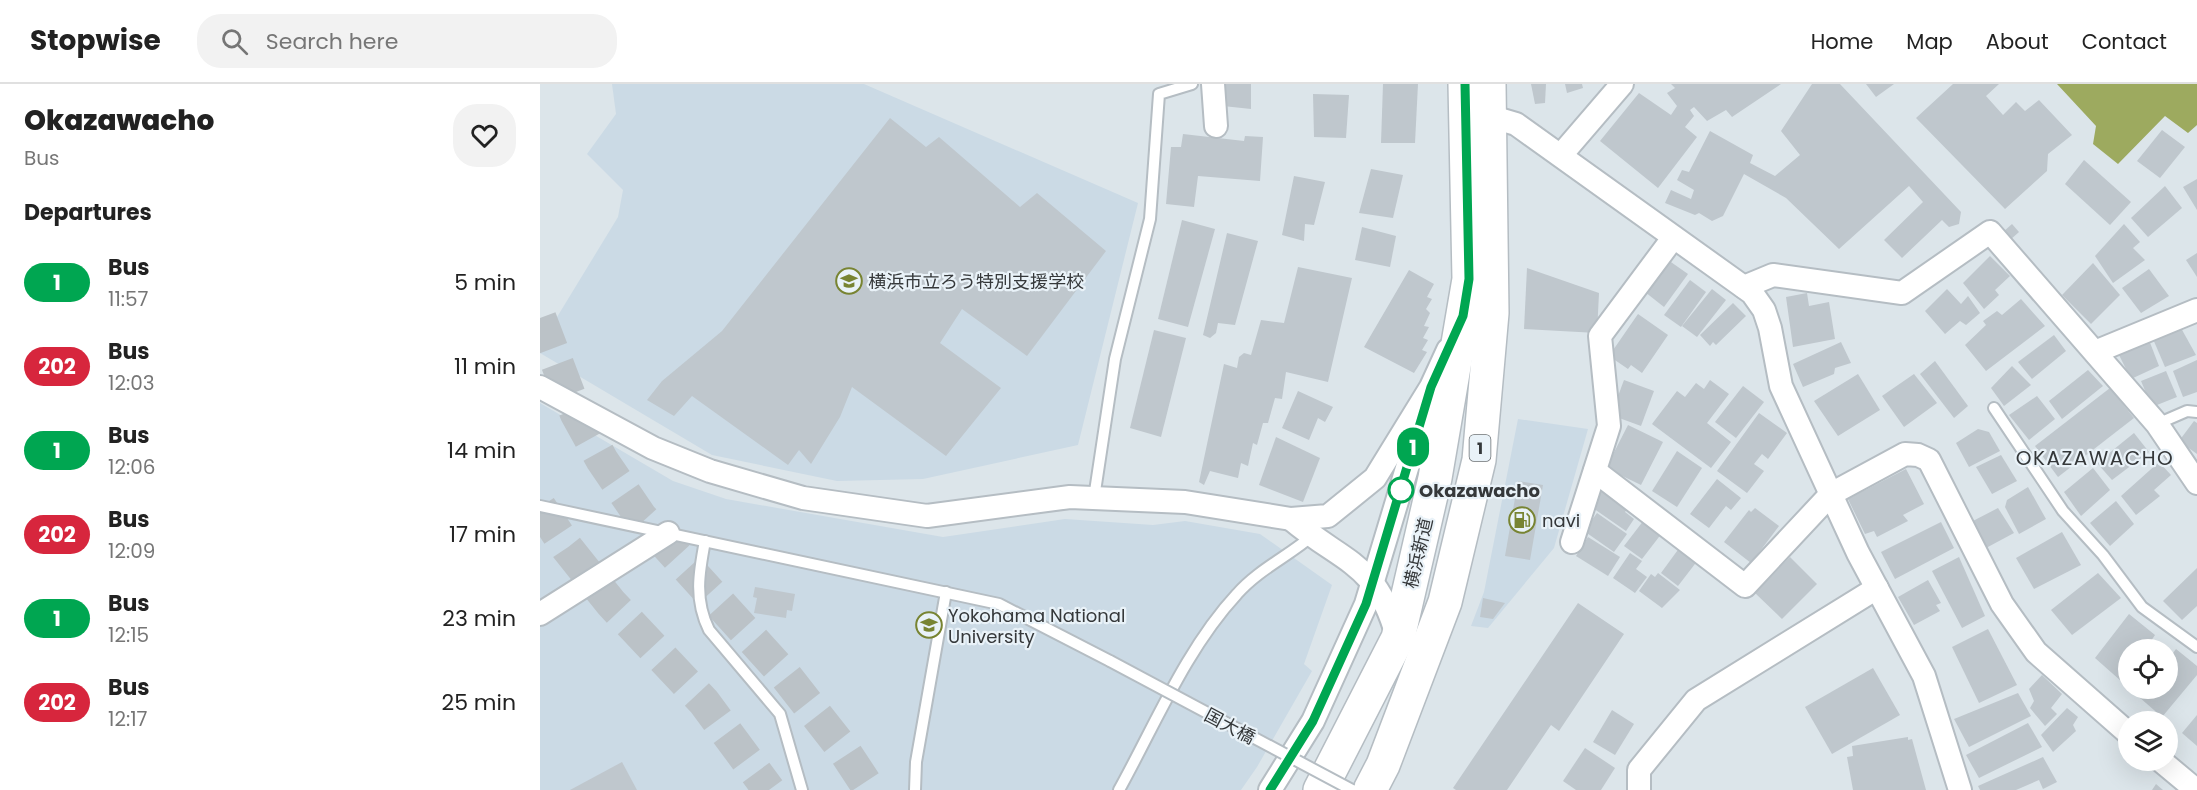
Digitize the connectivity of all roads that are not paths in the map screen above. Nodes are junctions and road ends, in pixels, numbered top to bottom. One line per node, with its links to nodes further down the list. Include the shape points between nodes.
1 (1192, 84): 22 (lane, via 1159,94 1150,219 1115,359)
2 (1213, 84): 7 (street)
3 (1465, 84): 12 (highway, 横浜新道 / 1, via 1469,279)
4 (1489, 84): 6 (highway, 横浜新道 / 1)
5 (1622, 84): 8 (street)
6 (1489, 116): 8 (street, via 1516,124); 38 (highway, 横浜新道 / 1, via 1492,313 1479,460 1445,602)
7 (1216, 126)
8 (1561, 155): 9 (street)
9 (1673, 238): 10 (street); 19 (street, via 1600,336 1609,426)
10 (1744, 287): 13 (street, via 1773,275 1902,293 1990,232); 21 (street, via 1764,310 1781,386)
11 (2197, 310): 13 (street)
12 (1463, 316): 15 (street); 34 (highway, 横浜新道 / 1, via 1435,478)
13 (2095, 352): 18 (street)
14 (540, 387): 22 (street, via 653,448 710,471 803,498 927,516 1070,497)
15 (1431, 387): 24 (street, via 1375,478); 30 (street)
16 (1994, 408): 35 (lane, via 2063,511 2142,607)
17 (2197, 412): 18 (lane, via 2187,411)
18 (2157, 424): 20 (street)
19 (1595, 471): 21 (street, via 1745,586); 29 (street)
20 (2197, 483)
21 (1831, 494): 31 (street); 36 (street, via 1905,454 1929,460 2002,604 2036,652)
22 (1094, 498): 25 (street, via 1185,502)
23 (540, 506): 26 (lane, 国大橋)
24 (1328, 516): 25 (street); 27 (lane)
25 (1291, 519): 27 (street)
26 (668, 533): 28 (lane, 国大橋); 33 (street)
27 (1311, 537): 30 (street, via 1348,558); 41 (lane, via 1236,594 1196,650)
28 (705, 540): 32 (lane, 国大橋); 39 (lane, via 698,580 701,614 709,630 780,714)
29 (1572, 542)
30 (1374, 582): 34 (street); 42 (street, via 1313,721)
31 (1877, 588): 45 (street, via 1696,700 1639,770); 46 (street, via 1924,676)
32 (946, 592): 40 (lane, via 916,762); 44 (lane, 国大橋, bridge, via 999,604)
33 (540, 614)
34 (1398, 638): 43 (highway, 横浜新道 / 1)
35 (2197, 647)
36 (2118, 724)
37 (2173, 771): 47 (street)
38 (1379, 782)
39 (802, 790)
40 (915, 790)
41 (1119, 790)
42 (1270, 790)
43 (1320, 790)
44 (1352, 790)
45 (1639, 790)
46 (1960, 790)
47 (2196, 790)

